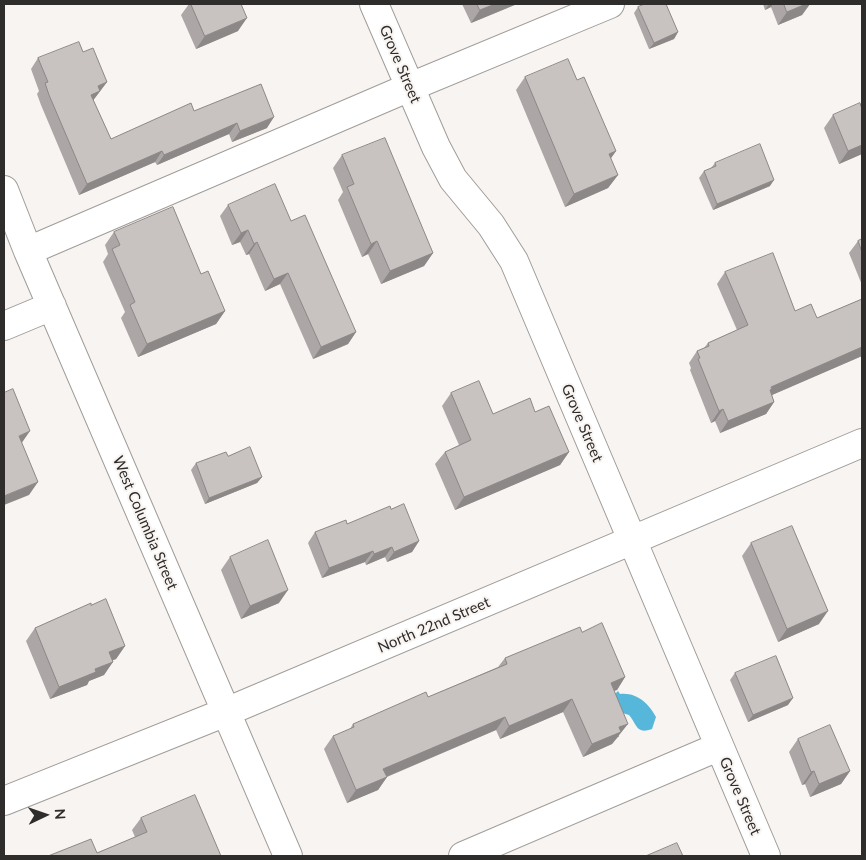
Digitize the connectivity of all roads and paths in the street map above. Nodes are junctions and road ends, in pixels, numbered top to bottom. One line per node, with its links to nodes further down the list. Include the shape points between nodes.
1 (374, 4): 3 (street, Grove Street)
2 (610, 4): 3 (street)
3 (410, 87): 5 (street); 9 (street, Grove Street, via 453,179 492,225 514,261)
4 (4, 190): 5 (street, West Columbia Street)
5 (28, 251): 6 (street, West Columbia Street)
6 (52, 306): 7 (street); 10 (street, West Columbia Street)
7 (4, 326)
8 (862, 443): 9 (street, North 22nd Street)
9 (632, 541): 10 (street, North 22nd Street); 11 (street, Grove Street)
10 (226, 712): 12 (street, North 22nd Street); 13 (street, West Columbia Street)
11 (718, 747): 14 (street); 15 (street, Grove Street)
12 (4, 801)
13 (288, 856)
14 (463, 856)
15 (766, 856)

